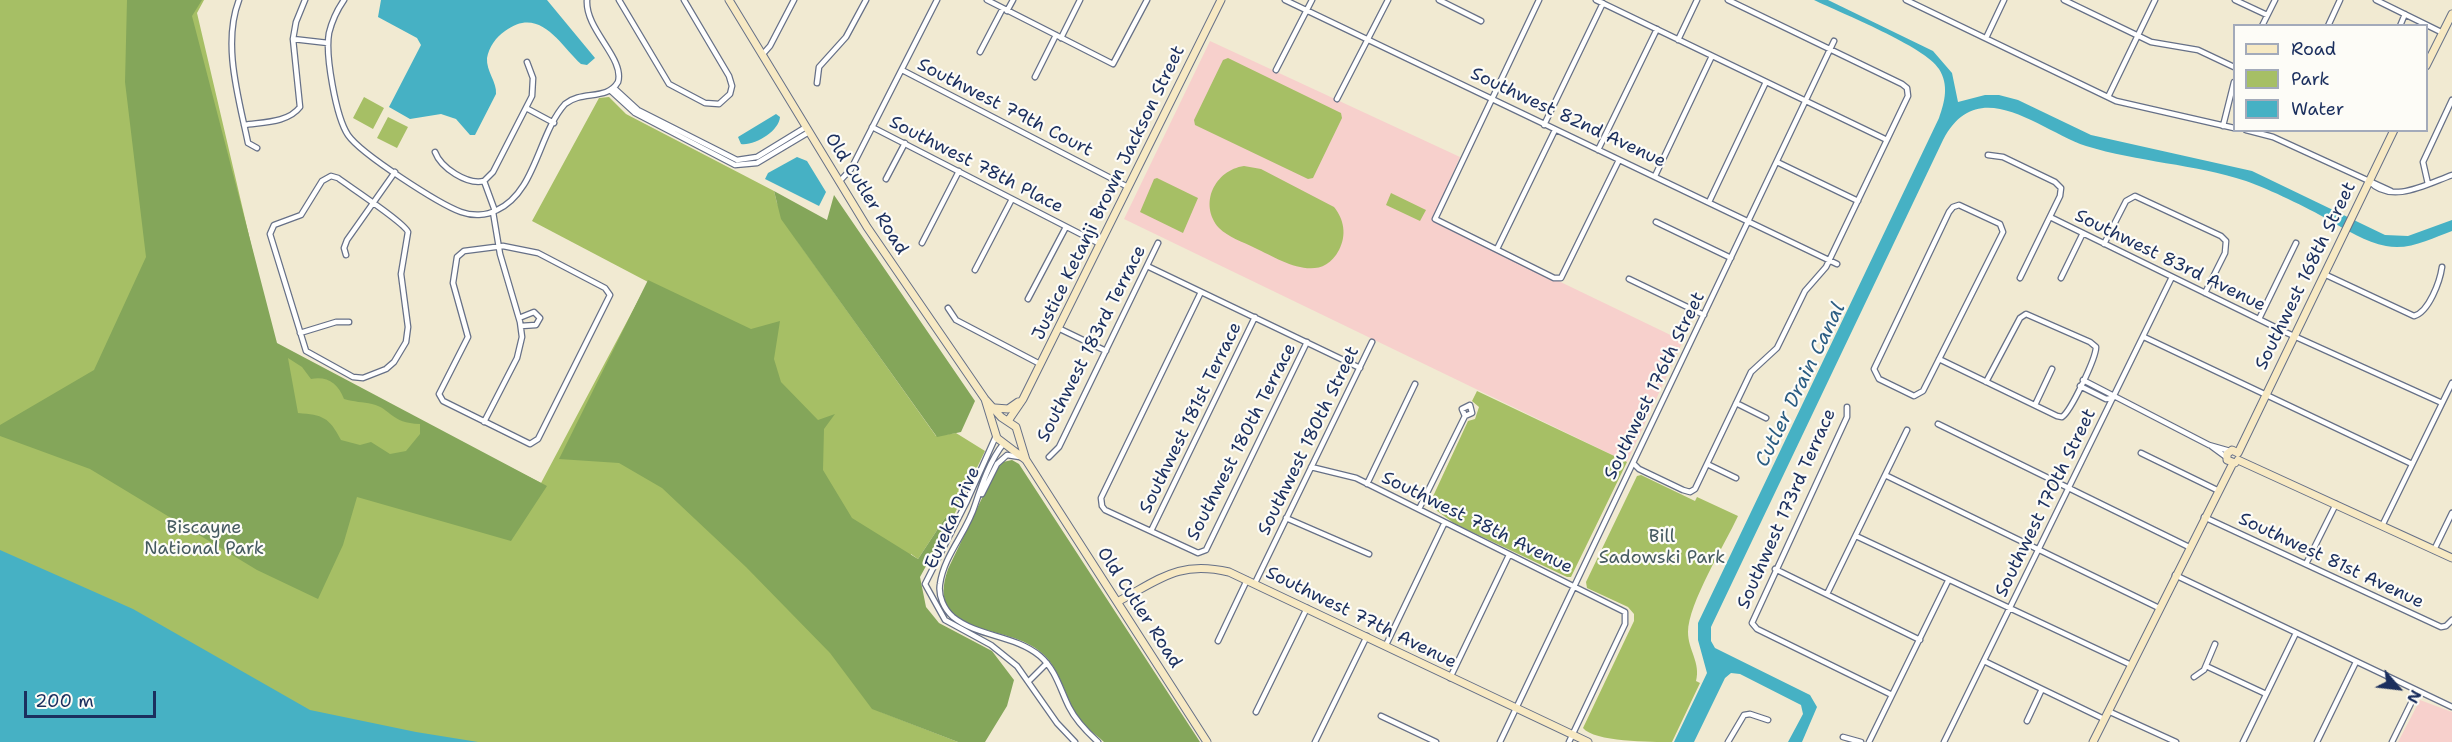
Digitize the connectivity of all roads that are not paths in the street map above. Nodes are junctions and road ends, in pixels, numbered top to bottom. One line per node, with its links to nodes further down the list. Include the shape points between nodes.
1 (239, 0): 75 (street, via 232,46)
2 (305, 0): 49 (street)
3 (344, 0): 53 (street, via 333,19)
4 (587, 0): 66 (street, via 590,21 619,70)
5 (618, 0): 6 (street, via 669,83 710,105 719,104 727,99 731,81)
6 (684, 0)
7 (729, 0): 56 (main road, Old Cutler Road)
8 (794, 0): 56 (street)
9 (866, 0): 65 (street, via 846,37 819,67)
10 (937, 0): 61 (street)
11 (987, 0): 33 (street)
12 (1013, 0): 33 (street)
13 (1080, 0): 47 (street)
14 (1147, 0): 47 (street, via 1113,64)
15 (1221, 0): 101 (main road, Justice Ketanji Brown Jackson Street)
16 (1285, 0): 34 (street, Southwest 82nd Avenue)
17 (1312, 0): 34 (street)
18 (1388, 0): 50 (street)
19 (1439, 0): 38 (street)
20 (1539, 0): 70 (street)
21 (1596, 0): 32 (street)
22 (1696, 0): 51 (street)
23 (1728, 0): 54 (street)
24 (1906, 0): 48 (street)
25 (2004, 0): 48 (street)
26 (2064, 0): 46 (street)
27 (2155, 0): 46 (street)
28 (2235, 0): 37 (street)
29 (2275, 0): 37 (street)
30 (2340, 0): 40 (street)
31 (2376, 0): 35 (street)
32 (1603, 3): 44 (street); 76 (street)
33 (1005, 9): 47 (street); 55 (street)
34 (1306, 10): 50 (street, Southwest 82nd Avenue); 62 (street)
35 (2405, 14): 41 (street); 42 (street)
36 (2452, 14): 45 (main road)
37 (2267, 15): 39 (street)
38 (1481, 21)
39 (2263, 24)
40 (2329, 24)
41 (2401, 24)
42 (2425, 24)
43 (2428, 26): 45 (street)
44 (1657, 29): 51 (street); 87 (street)
45 (2443, 33): 59 (main road)
46 (2138, 35): 60 (street, via 2156,43 2198,50); 68 (street)
47 (1059, 37): 63 (street)
48 (1986, 38): 68 (street)
49 (293, 39): 53 (street); 75 (street, via 301,103 298,110 275,120)
50 (1368, 39): 69 (street); 70 (street, Southwest 82nd Avenue)
51 (1678, 39): 57 (street)
52 (1834, 41): 54 (street, Southwest 176th Street)
53 (328, 43): 93 (street, via 338,111 345,129 363,151)
54 (1830, 49): 72 (street, Southwest 176th Street); 84 (street, via 1908,90)
55 (980, 52)
56 (762, 55): 80 (main road, Old Cutler Road)
57 (1712, 56): 64 (street); 95 (street)
58 (527, 62): 73 (street, via 534,87)
59 (2428, 64)
60 (2233, 66)
61 (902, 69): 78 (street); 101 (street, Southwest 79th Court)
62 (1276, 69)
63 (1035, 77)
64 (1766, 82): 72 (street); 104 (street)
65 (817, 83)
66 (612, 89): 74 (street, via 574,98); 80 (street, via 635,113 736,162 758,163)
67 (2233, 89): 77 (street)
68 (2108, 97): 77 (street, via 2138,108)
69 (1337, 99)
70 (1491, 99): 76 (street, Southwest 82nd Avenue); 118 (street, via 1435,219)
71 (2452, 100): 100 (street, via 2423,162)
72 (1806, 101): 84 (street); 91 (street, Southwest 176th Street)
73 (526, 108): 74 (street); 97 (street, via 493,172)
74 (554, 123): 106 (street, via 518,193)
75 (244, 125): 86 (street, via 248,143)
76 (1544, 125): 81 (street, Southwest 82nd Avenue)
77 (2223, 126): 79 (street)
78 (872, 127): 85 (street, Southwest 78th Place); 99 (street, via 851,169)
79 (2233, 128)
80 (807, 130): 99 (main road, Old Cutler Road)
81 (1555, 130): 87 (street, Southwest 82nd Avenue); 118 (street)
82 (2254, 132): 98 (street)
83 (2393, 132): 98 (main road, Southwest 168th Street)
84 (1887, 140): 103 (street)
85 (905, 143): 92 (street, Southwest 78th Place); 96 (street)
86 (257, 148)
87 (1598, 150): 90 (street, Southwest 82nd Avenue)
88 (435, 152): 97 (street, via 441,164 475,182)
89 (1988, 155): 107 (street, via 2003,157 2055,182 2061,188 2060,196)
90 (1619, 160): 95 (street, Southwest 82nd Avenue); 118 (street, via 1560,278)
91 (1777, 162): 103 (street); 108 (street, Southwest 176th Street)
92 (958, 171): 102 (street, Southwest 78th Place); 112 (street)
93 (394, 172): 105 (street); 106 (street, via 456,210 473,214)
94 (2452, 175): 100 (street)
95 (1655, 176): 104 (street, Southwest 82nd Avenue)
96 (886, 179)
97 (484, 181): 106 (street)
98 (2369, 181): 100 (street, via 2391,191 2405,192); 126 (main road, Southwest 168th Street)
99 (839, 182): 158 (main road, Old Cutler Road)
100 (2428, 184)
101 (1128, 187): 115 (main road, Justice Ketanji Brown Jackson Street)
102 (1012, 199): 110 (street, Southwest 78th Place); 125 (street)
103 (1858, 201): 121 (street)
104 (1709, 202): 108 (street, Southwest 82nd Avenue)
105 (371, 203): 119 (street, via 345,244); 142 (street, via 338,178 329,176 301,215 271,229); 142 (street, via 406,226 408,237 400,286 406,340 390,366 357,378 308,353)
106 (494, 212): 117 (street)
107 (2050, 217): 111 (street, Southwest 83rd Avenue); 128 (street)
108 (1749, 221): 120 (street, Southwest 176th Street); 121 (street, Southwest 82nd Avenue)
109 (1656, 222): 120 (street)
110 (1066, 227): 115 (street, Southwest 78th Place); 133 (street)
111 (2083, 233): 116 (street, Southwest 83rd Avenue); 129 (street)
112 (921, 243)
113 (1158, 243): 123 (street, Southwest 183rd Terrace)
114 (2296, 243): 138 (street)
115 (1100, 244): 141 (main road, Justice Ketanji Brown Jackson Street)
116 (2104, 244): 127 (street, Southwest 83rd Avenue); 132 (street, via 2124,203 2132,196 2221,236 2227,244)
117 (499, 246): 137 (street); 168 (street, via 458,255 453,281 468,337 440,389 440,397); 168 (street, via 538,254 610,294 537,440 524,443)
118 (1497, 249)
119 (346, 255)
120 (1731, 258): 135 (street, Southwest 176th Street)
121 (1829, 260): 122 (street, Southwest 82nd Avenue); 161 (street, via 1805,291 1777,348 1754,368)
122 (1837, 264)
123 (1147, 266): 131 (street); 147 (street, Southwest 183rd Terrace)
124 (2442, 267): 126 (street, via 2425,309 2417,316)
125 (975, 270)
126 (2324, 274): 143 (main road, Southwest 168th Street)
127 (2172, 277): 132 (street, Southwest 83rd Avenue); 144 (street, Southwest 170th Street)
128 (2020, 278)
129 (2061, 278)
130 (1629, 279): 135 (street)
131 (1202, 292): 136 (street); 195 (street, via 1102,495 1105,510)
132 (2205, 293): 138 (street, Southwest 83rd Avenue)
133 (1028, 299)
134 (948, 308): 149 (street, via 956,320)
135 (1704, 315): 178 (street, Southwest 176th Street)
136 (1255, 317): 145 (street); 195 (street, Southwest 181st Terrace)
137 (519, 318): 140 (street); 140 (street, via 534,312 540,318 536,325)
138 (2259, 319): 143 (street, Southwest 83rd Avenue)
139 (349, 322): 142 (street)
140 (521, 326): 168 (street, via 519,354)
141 (1058, 328): 147 (street); 149 (main road, Justice Ketanji Brown Jackson Street)
142 (300, 333)
143 (2293, 335): 156 (main road, Southwest 168th Street); 160 (street, Southwest 83rd Avenue)
144 (2144, 337): 156 (street); 157 (street, Southwest 170th Street)
145 (1307, 342): 150 (street); 195 (street, Southwest 180th Terrace, via 1208,548 1201,554)
146 (1372, 342): 150 (street, Southwest 180th Street)
147 (1106, 351): 175 (street, Southwest 183rd Terrace, via 1059,447)
148 (1939, 359): 148 (street, via 1917,396 1874,374 1935,242 1955,206 1965,206 2003,229); 152 (street)
149 (1040, 364): 159 (main road, Justice Ketanji Brown Jackson Street)
150 (1360, 368): 181 (street, Southwest 180th Street)
151 (2052, 369): 162 (street)
152 (1986, 382): 153 (street, via 2020,318 2026,314 2096,347); 162 (street)
153 (2081, 383): 157 (street, via 2109,392); 162 (street, via 2062,417)
154 (2452, 383): 160 (street)
155 (1415, 384): 184 (street)
156 (2264, 395): 176 (main road, Southwest 168th Street); 180 (street)
157 (2113, 398): 176 (street); 185 (street, Southwest 170th Street)
158 (985, 399): 164 (main road, Old Cutler Road); 172 (main road, Old Cutler Road)
159 (1023, 399): 164 (main road, via 1008,409); 167 (main road, Justice Ketanji Brown Jackson Street); 171 (main road, Justice Ketanji Brown Jackson Street)
160 (2442, 403): 180 (street)
161 (1736, 404): 166 (street); 179 (street)
162 (2035, 405)
163 (1847, 407): 204 (street, Southwest 173rd Terrace, via 1847,417)
164 (995, 408): 167 (main road, Old Cutler Road)
165 (1465, 416): 189 (street)
166 (1766, 417)
167 (1008, 421): 171 (main road, Old Cutler Road); 172 (main road, Justice Ketanji Brown Jackson Street)
168 (484, 422)
169 (1938, 424): 185 (street)
170 (1907, 430): 182 (street)
171 (1016, 431): 173 (main road, via 1014,439); 177 (main road, Old Cutler Road)
172 (996, 433): 173 (main road, Old Cutler Road); 210 (street, Eureka Drive, via 956,524 926,579)
173 (1005, 443): 177 (main road, Old Cutler Road); 187 (street, Eureka Drive, via 993,461)
174 (2141, 453): 186 (street)
175 (1049, 457)
176 (2233, 457): 186 (main road, Southwest 168th Street); 188 (main road)
177 (1024, 459): 187 (street, via 1006,455 999,461); 212 (main road, Old Cutler Road)
178 (1633, 463): 179 (street, via 1692,492); 208 (street, Southwest 176th Street)
179 (1707, 464): 183 (street)
180 (2412, 464): 194 (street)
181 (1311, 467): 184 (street, Southwest 78th Avenue); 192 (street, Southwest 180th Street)
182 (1885, 475): 196 (street); 198 (street)
183 (1736, 478)
184 (1367, 484): 189 (street, Southwest 78th Avenue)
185 (2068, 488): 197 (street); 198 (street, Southwest 170th Street)
186 (2217, 490): 191 (main road, Southwest 168th Street)
187 (976, 504): 209 (street, Eureka Drive, via 945,567)
188 (2336, 504): 194 (main road); 203 (street)
189 (1419, 509): 193 (street, Southwest 78th Avenue)
190 (2452, 513): 199 (street)
191 (2204, 517): 197 (main road, Southwest 168th Street); 203 (street, Southwest 81st Avenue)
192 (1286, 518): 200 (street); 206 (street, Southwest 180th Street)
193 (1444, 524): 201 (street, Southwest 78th Avenue); 227 (street)
194 (2382, 525): 199 (main road)
195 (1151, 531)
196 (1856, 536): 207 (street); 211 (street)
197 (2189, 547): 205 (main road, Southwest 168th Street)
198 (2038, 549): 214 (street, Southwest 170th Street); 215 (street)
199 (2434, 550): 202 (main road)
200 (1369, 554)
201 (1509, 555): 208 (street, Southwest 78th Avenue); 235 (street)
202 (2452, 558)
203 (2306, 564): 218 (street, Southwest 81st Avenue, via 2441,627)
204 (1775, 569): 211 (street); 240 (street, Southwest 173rd Terrace, via 1752,623 1756,630)
205 (2175, 575): 215 (main road, Southwest 168th Street); 220 (street)
206 (1251, 581): 212 (main road, Southwest 77th Avenue, via 1211,569 1180,570 1154,579); 213 (main road, Southwest 77th Avenue); 225 (street)
207 (1948, 581): 214 (street); 224 (street)
208 (1575, 586): 242 (street, Southwest 176th Street); 250 (street, Southwest 78th Avenue, via 1626,614 1625,624)
209 (939, 589): 210 (street); 216 (street, Eureka Drive)
210 (930, 591): 217 (street, Eureka Drive)
211 (1827, 594): 224 (street)
212 (1117, 602): 253 (main road, Old Cutler Road)
213 (1307, 608): 222 (main road, Southwest 77th Avenue); 244 (street)
214 (2009, 608): 229 (street, Southwest 170th Street); 232 (street)
215 (2159, 608): 232 (main road, Southwest 168th Street)
216 (949, 613): 217 (street); 219 (street)
217 (943, 618): 223 (street)
218 (2452, 620)
219 (982, 630): 221 (street); 223 (street)
220 (2296, 633): 230 (street); 239 (street)
221 (1001, 636): 228 (street); 231 (street, via 1030,649)
222 (1367, 636): 227 (main road, Southwest 77th Avenue); 254 (street)
223 (978, 637): 228 (street)
224 (1920, 640): 240 (street)
225 (1218, 641)
226 (2215, 644): 233 (street)
227 (1386, 645): 235 (main road, Southwest 77th Avenue)
228 (994, 647): 236 (street)
229 (1984, 660): 237 (street); 261 (street, Southwest 170th Street)
230 (2356, 662): 238 (street); 265 (street)
231 (1047, 663): 236 (street); 252 (street, via 1073,714)
232 (2131, 665): 243 (main road, Southwest 168th Street)
233 (2206, 666): 234 (street); 239 (street)
234 (2194, 677)
235 (1450, 678): 242 (main road, Southwest 77th Avenue)
236 (1030, 680): 251 (street, via 1057,723)
237 (2042, 688): 246 (street); 248 (street)
238 (2417, 691): 241 (street); 266 (street)
239 (2266, 694): 264 (street)
240 (1892, 696): 260 (street)
241 (2452, 707)
242 (1516, 708): 250 (main road, Southwest 77th Avenue); 256 (street, Southwest 176th Street)
243 (2108, 711): 246 (main road, Southwest 168th Street); 263 (street)
244 (1256, 712)
245 (1381, 716): 255 (street)
246 (2104, 719): 262 (main road, Southwest 168th Street)
247 (1768, 720): 258 (street, via 1744,715)
248 (2027, 721)
249 (1843, 737): 259 (street)
250 (1571, 738): 257 (main road, Southwest 77th Avenue)
251 (1075, 742)
252 (1098, 742)
253 (1207, 742)
254 (1315, 742)
255 (1436, 742)
256 (1500, 742)
257 (1588, 742)
258 (1728, 742)
259 (1861, 742)
260 (1869, 742)
261 (1944, 742)
262 (2093, 742)
263 (2176, 742)
264 (2243, 742)
265 (2317, 742)
266 (2392, 742)

